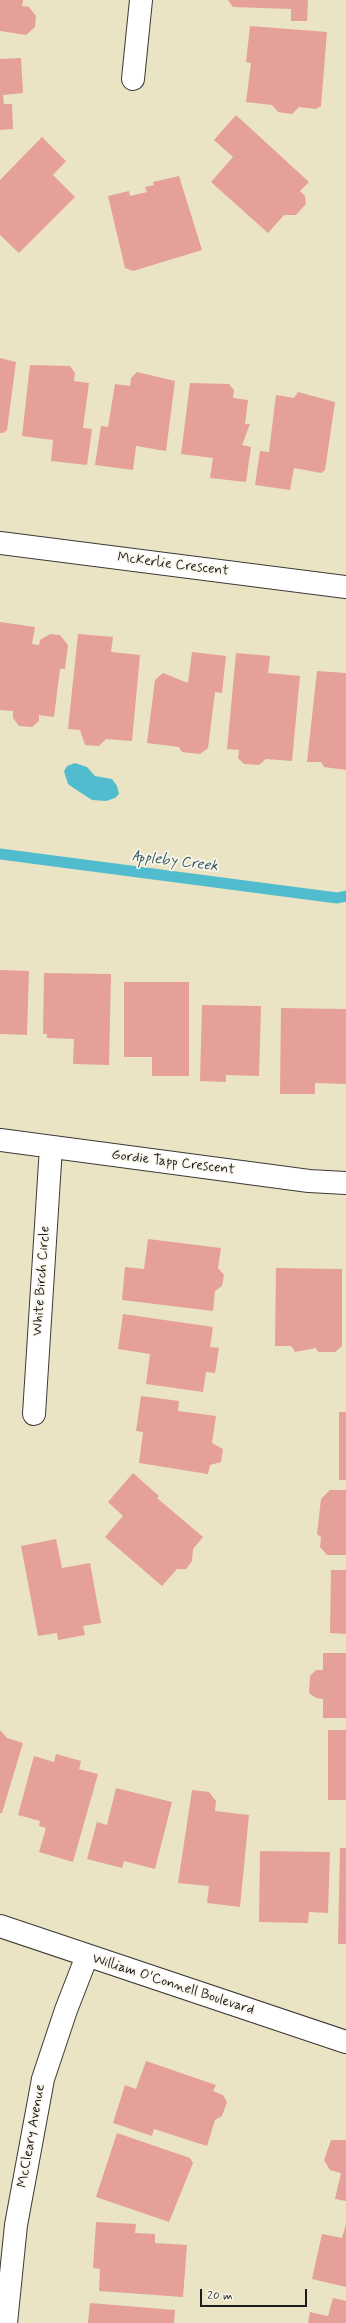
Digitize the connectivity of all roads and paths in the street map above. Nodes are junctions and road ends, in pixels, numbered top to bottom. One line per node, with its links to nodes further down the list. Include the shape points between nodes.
1 (141, 0): 2 (street)
2 (133, 79)
3 (0, 543): 4 (street, McKerlie Crescent)
4 (346, 588)
5 (0, 1140): 6 (street, Gordie Tapp Crescent)
6 (51, 1147): 7 (street, Gordie Tapp Crescent, via 309,1181); 8 (street, White Birch Circle)
7 (346, 1183)
8 (34, 1414)
9 (0, 1926): 10 (street, William O'Connell Boulevard)
10 (87, 1956): 11 (street, William O'Connell Boulevard); 12 (street, McCleary Avenue, via 42,2079 16,2225)
11 (346, 2042)
12 (6, 2323)

